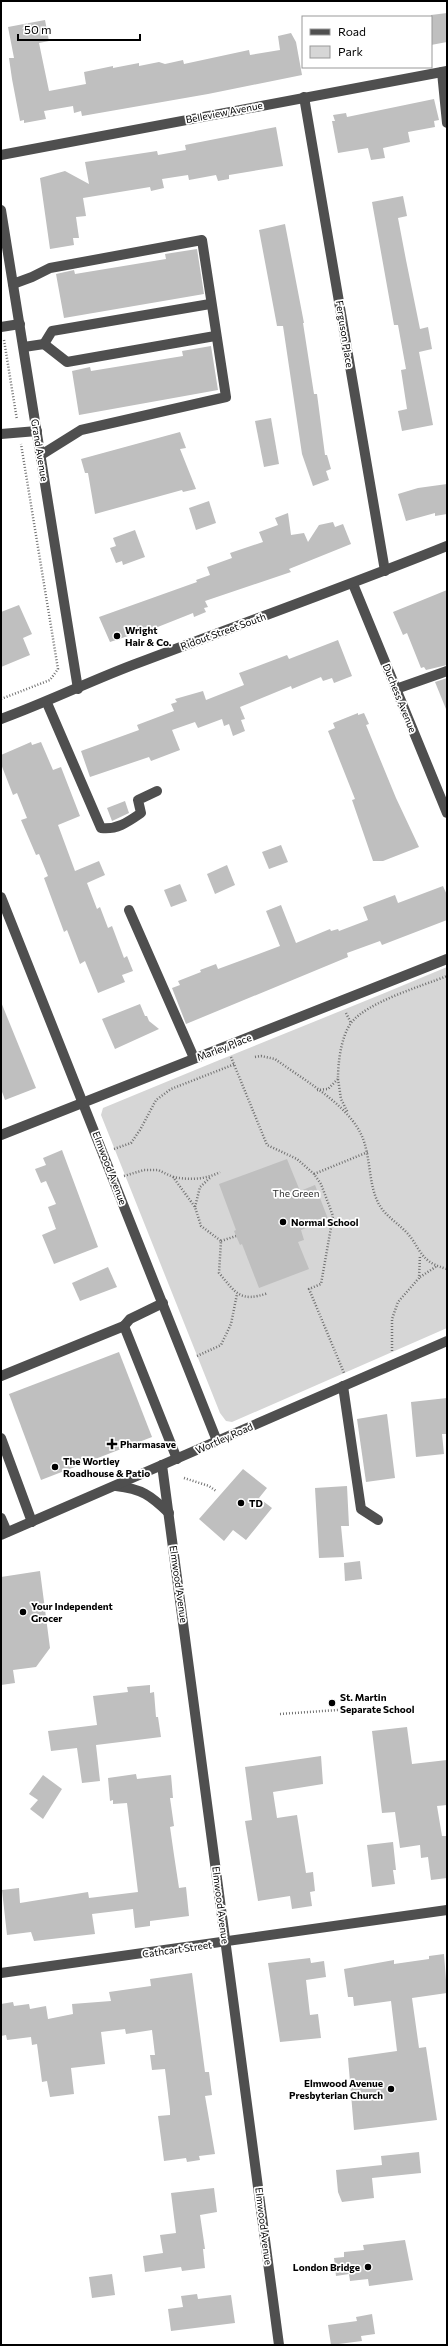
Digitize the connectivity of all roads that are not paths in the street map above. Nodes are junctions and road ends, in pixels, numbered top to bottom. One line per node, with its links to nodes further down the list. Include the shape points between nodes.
1 (444, 71): 2 (street, Belleview Avenue); 3 (street)
2 (304, 97): 4 (street, Belleview Avenue); 17 (street, Ferguson Place)
3 (447, 122)
4 (1, 155)
5 (1, 210): 6 (street, Grand Avenue)
6 (13, 284): 7 (street, via 50,268 202,240); 8 (street, Grand Avenue)
7 (210, 304): 10 (street); 11 (street, via 52,331)
8 (20, 324): 9 (street); 12 (street, Grand Avenue)
9 (1, 327)
10 (215, 336): 11 (street, via 67,362); 15 (street, via 226,397 81,430)
11 (44, 344): 12 (street)
12 (24, 347): 13 (street, Grand Avenue)
13 (37, 431): 14 (street); 15 (street, Grand Avenue)
14 (1, 434)
15 (41, 455): 20 (street, Grand Avenue)
16 (447, 546): 17 (street, Ridout Street South)
17 (385, 571): 18 (street, Ridout Street South)
18 (353, 584): 20 (street, Ridout Street South, via 138,663); 21 (street, Duchess Avenue)
19 (447, 671): 21 (street)
20 (78, 689): 22 (street, Ridout Street South)
21 (396, 689): 25 (street, Duchess Avenue)
22 (47, 703): 23 (street, Ridout Street South); 24 (street, via 101,828 110,829 123,825 141,813 138,800)
23 (1, 719)
24 (157, 791)
25 (447, 813)
26 (1, 897): 30 (street, Elmwood Avenue)
27 (129, 910): 29 (street)
28 (447, 959): 29 (street, Marley Place)
29 (194, 1058): 30 (street, Marley Place)
30 (84, 1102): 31 (street, Marley Place); 32 (street, Elmwood Avenue)
31 (1, 1136)
32 (163, 1303): 33 (street, via 130,1319); 38 (street, Elmwood Avenue)
33 (124, 1326): 35 (street); 39 (street)
34 (447, 1341): 36 (street, Wortley Road)
35 (1, 1376)
36 (346, 1385): 38 (street, Wortley Road); 44 (street, via 361,1509)
37 (1, 1438): 45 (street)
38 (217, 1441): 39 (street, Wortley Road)
39 (177, 1459): 40 (street, Wortley Road)
40 (162, 1465): 41 (street, Wortley Road); 42 (street, Elmwood Avenue)
41 (114, 1486): 42 (street, via 135,1488); 45 (street, Wortley Road)
42 (169, 1513): 48 (street, Elmwood Avenue)
43 (1, 1518): 46 (street)
44 (378, 1520)
45 (32, 1522): 46 (street, Wortley Road)
46 (4, 1534)
47 (447, 1910): 48 (street, Cathcart Street)
48 (226, 1942): 49 (street, Cathcart Street); 50 (street, Elmwood Avenue)
49 (1, 1973)
50 (279, 2345)

